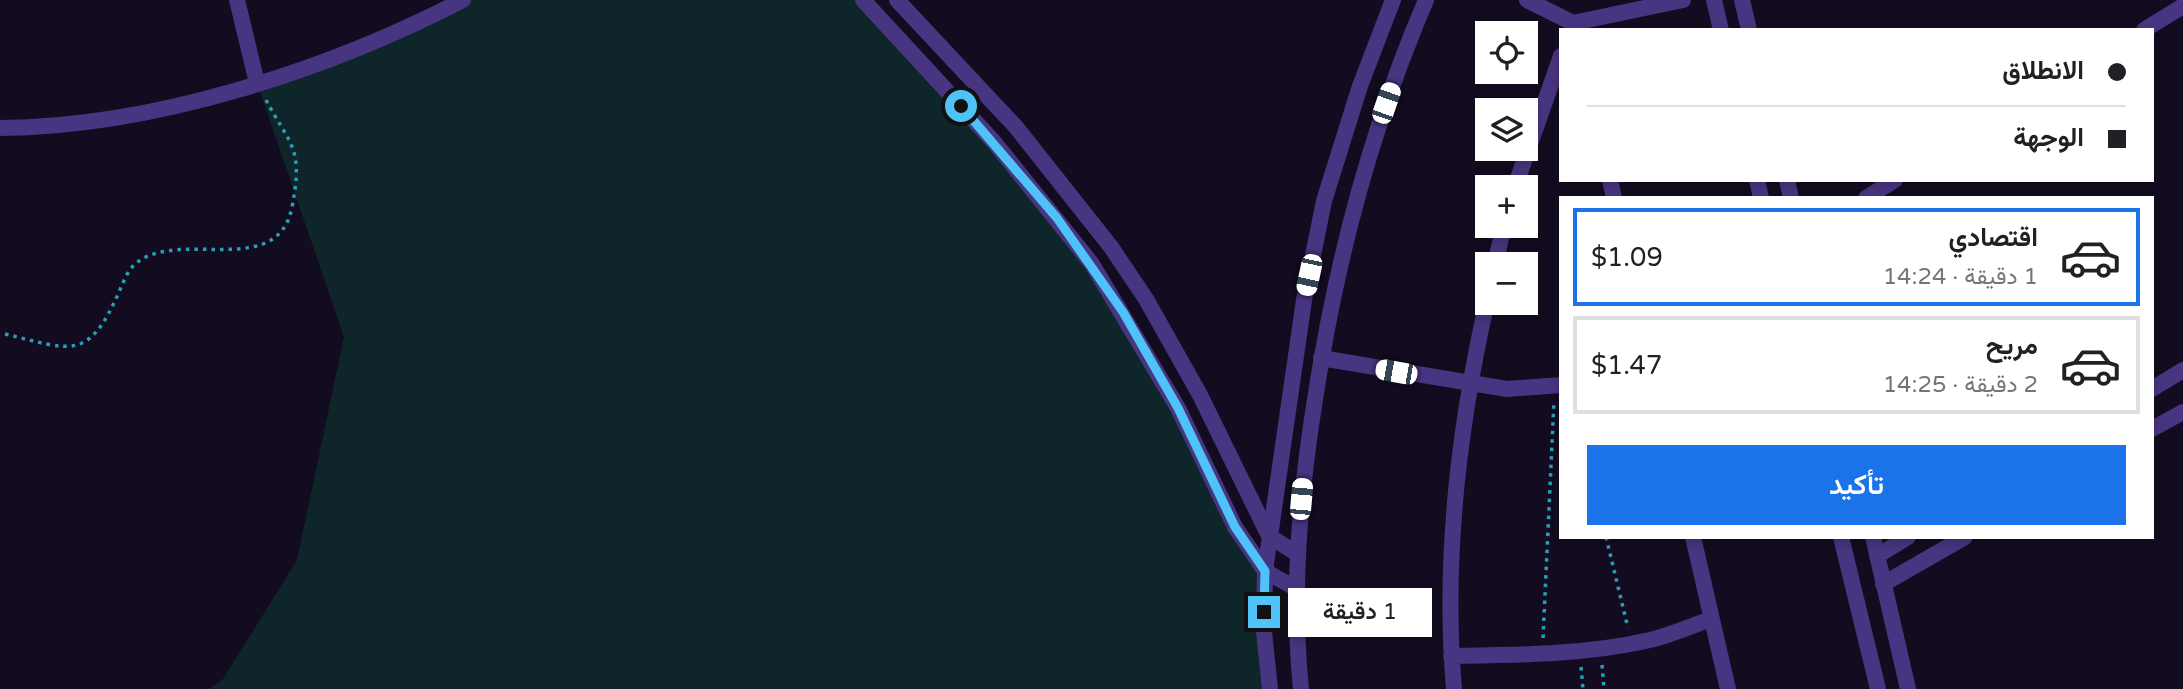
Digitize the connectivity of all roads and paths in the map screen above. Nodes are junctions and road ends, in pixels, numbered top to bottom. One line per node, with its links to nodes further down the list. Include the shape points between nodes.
1 (237, 0): 17 (street)
2 (463, 0): 17 (street, via 388,34)
3 (863, 0): 40 (street, via 994,142 1092,264 1178,408 1235,527)
4 (897, 0): 31 (street, via 1016,127 1111,247 1200,396)
5 (1393, 0): 31 (street, via 1324,201 1304,300)
6 (1426, 0): 24 (street, via 1361,177)
7 (1527, 0): 12 (street)
8 (1683, 0): 12 (street)
9 (1714, 0): 13 (street)
10 (1741, 0): 14 (street)
11 (2183, 6): 15 (street)
12 (1572, 27)
13 (1721, 28)
14 (1748, 28)
15 (2147, 28)
16 (1559, 61): 19 (street)
17 (257, 83): 18 (street, via 88,124); 23 (path, via 294,148 289,222 270,242 251,248 158,253 138,261 106,320 87,343 71,346)
18 (0, 128)
19 (1520, 175)
20 (1892, 182): 21 (street)
21 (1869, 196)
22 (1485, 315): 26 (street)
23 (5, 334)
24 (1321, 358): 26 (street); 38 (street)
25 (2183, 370): 28 (street)
26 (1472, 385): 27 (street, via 1507,389); 48 (street, via 1455,508)
27 (1558, 386): 47 (path)
28 (2154, 388)
29 (2183, 412): 30 (street)
30 (2154, 428)
31 (1269, 536): 38 (street); 40 (street)
32 (1606, 539): 44 (path)
33 (1693, 539): 43 (street)
34 (1841, 539): 55 (street)
35 (1873, 539): 39 (street)
36 (1905, 539): 39 (street)
37 (1962, 539): 41 (street)
38 (1296, 554): 42 (street)
39 (1877, 556): 41 (street)
40 (1265, 571): 42 (street); 49 (street, via 1264,632)
41 (1883, 584): 56 (street)
42 (1295, 588): 50 (street)
43 (1711, 619): 44 (street); 54 (street)
44 (1631, 643): 45 (street)
45 (1601, 649): 46 (street); 53 (path)
46 (1580, 651): 47 (street); 52 (path)
47 (1542, 654): 48 (street)
48 (1451, 656): 51 (street)
49 (1270, 689)
50 (1301, 689)
51 (1454, 689)
52 (1583, 689)
53 (1604, 689)
54 (1728, 689)
55 (1878, 689)
56 (1908, 689)

